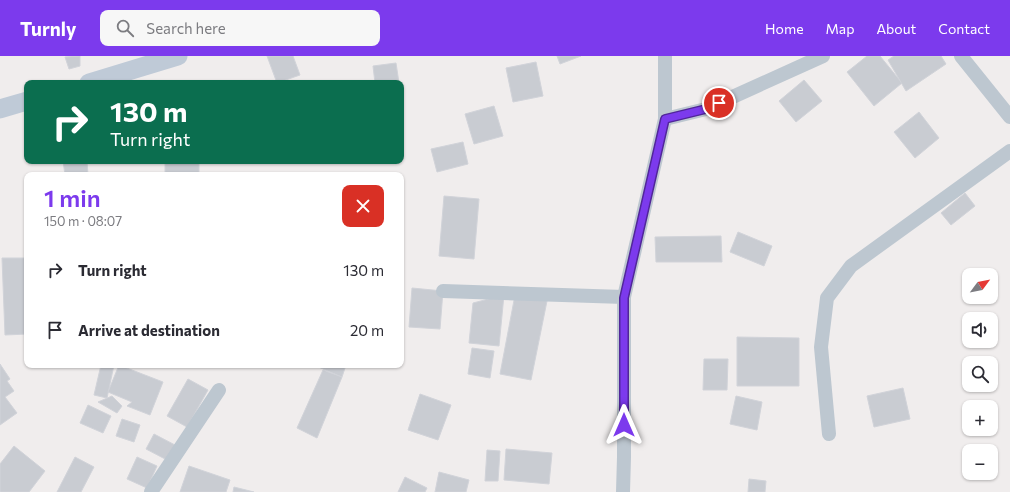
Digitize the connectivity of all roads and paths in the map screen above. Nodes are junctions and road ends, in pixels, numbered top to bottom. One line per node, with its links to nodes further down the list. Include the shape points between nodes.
1 (178, 56): 5 (street)
2 (665, 56): 9 (street)
3 (823, 56): 9 (street, via 706,109)
4 (962, 56): 8 (street)
5 (99, 80)
6 (24, 102): 7 (street)
7 (0, 109)
8 (1010, 117)
9 (665, 119): 12 (street)
10 (1010, 151): 14 (street, via 851,266 827,298 821,347)
11 (443, 291): 12 (street)
12 (624, 298): 16 (street)
13 (218, 390): 15 (street)
14 (829, 434)
15 (151, 492)
16 (623, 492)

